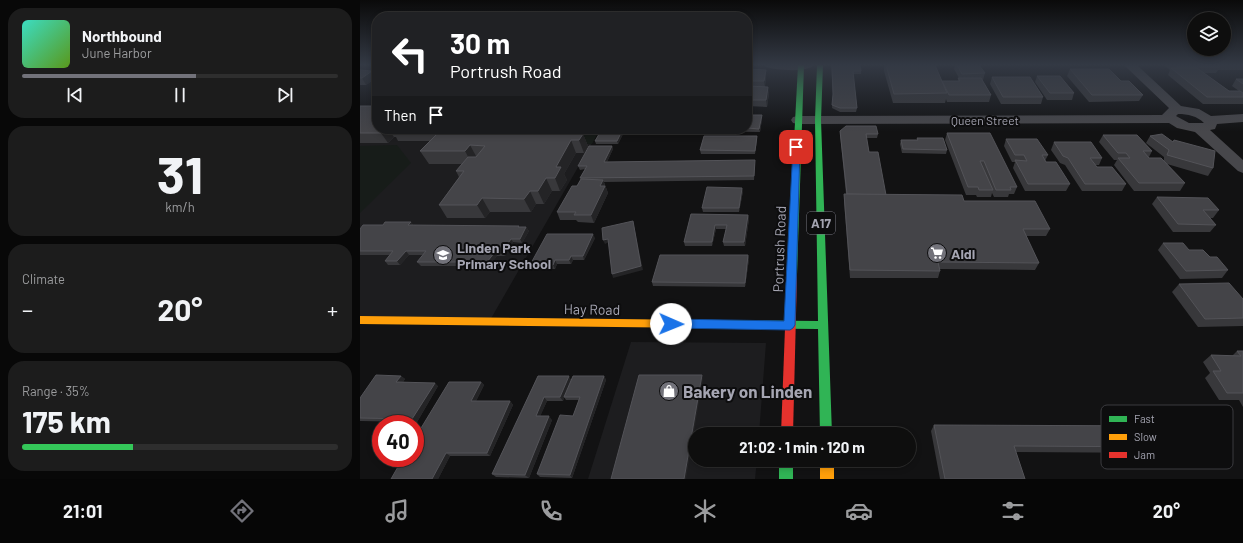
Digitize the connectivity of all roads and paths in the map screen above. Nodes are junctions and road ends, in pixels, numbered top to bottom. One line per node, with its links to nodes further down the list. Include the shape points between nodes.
1 (802, 87): 6 (main road, Portrush Road / A17)
2 (819, 87): 7 (main road, A17)
3 (1151, 87): 4 (street)
4 (1176, 115): 7 (street, Queen Street); 8 (street, Queen Street, via 1199,114)
5 (1243, 118): 8 (street)
6 (798, 120): 7 (street, Queen Street); 11 (main road, Portrush Road / A17)
7 (818, 120): 12 (main road, A17)
8 (1204, 124): 9 (street)
9 (1243, 168)
10 (360, 320): 11 (main road, Hay Road)
11 (790, 325): 12 (main road, Hay Road); 13 (main road, Portrush Road / A17)
12 (824, 325): 14 (main road, A17)
13 (787, 427)
14 (826, 427)
15 (786, 467): 17 (main road)
16 (827, 467): 18 (main road)
17 (786, 479)
18 (827, 479)

